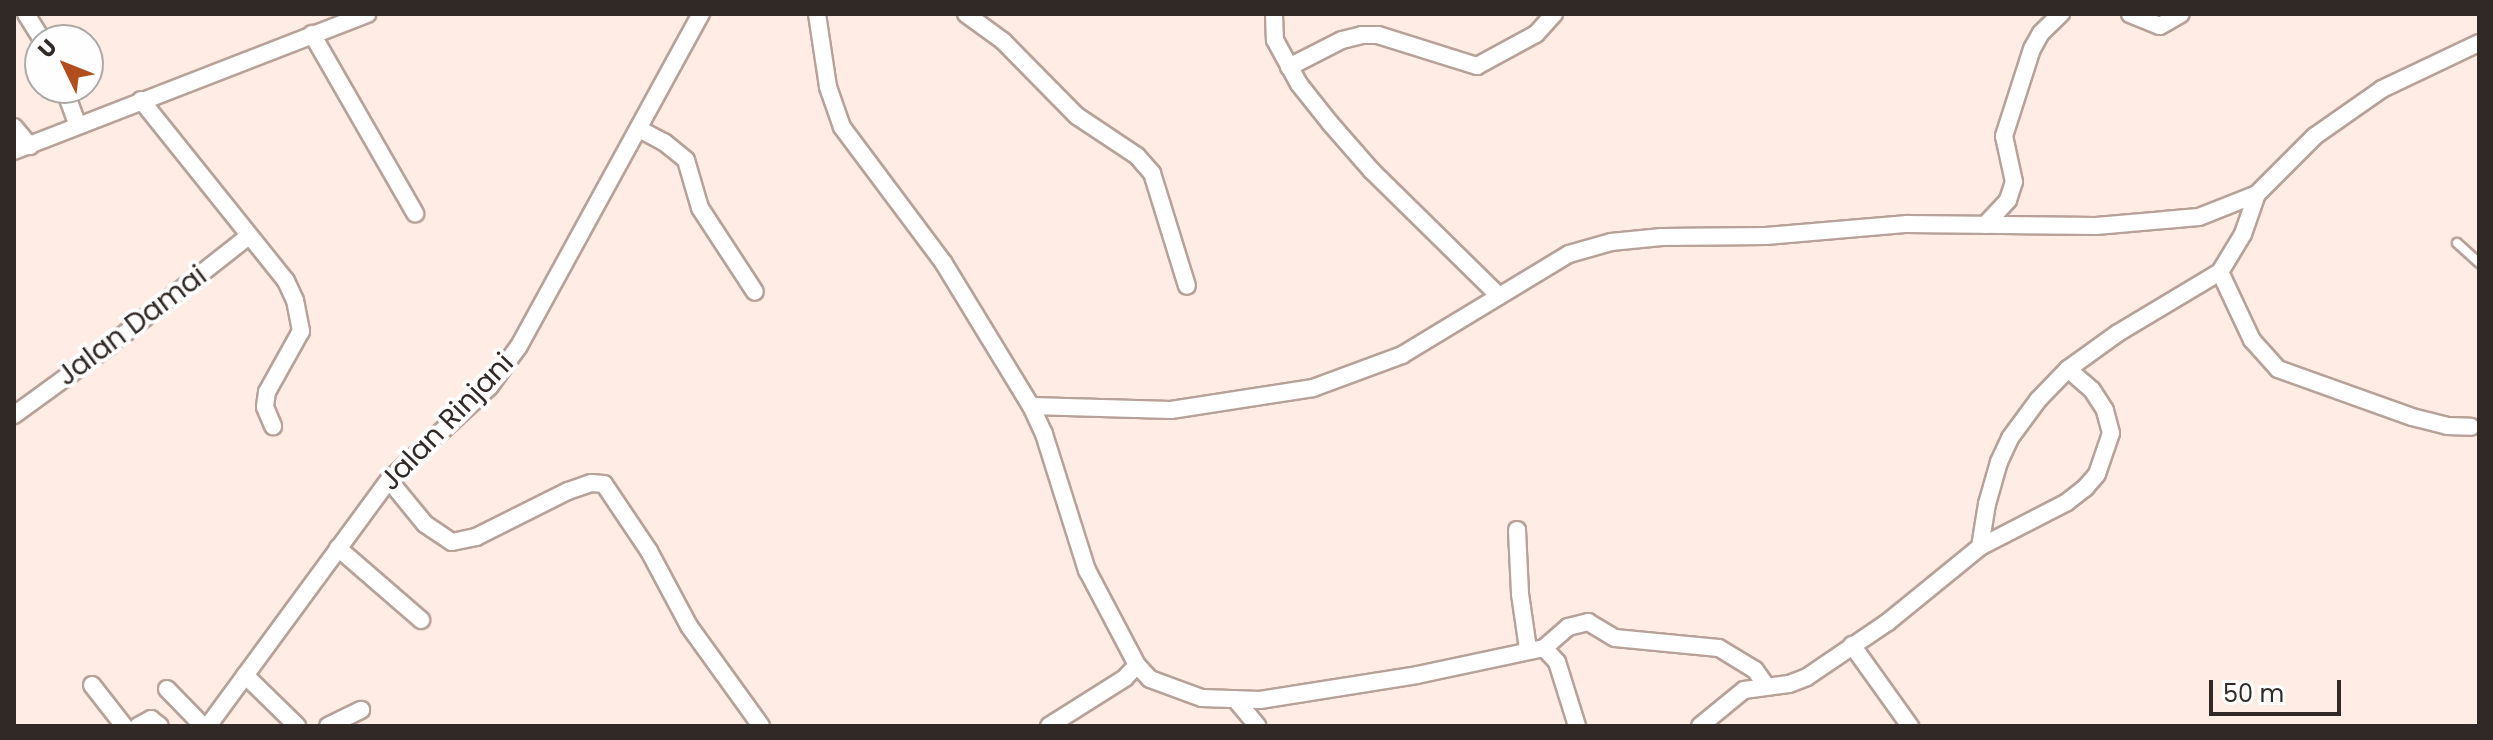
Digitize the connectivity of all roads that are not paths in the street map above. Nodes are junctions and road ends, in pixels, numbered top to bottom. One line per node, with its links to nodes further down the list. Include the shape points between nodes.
1 (367, 14): 10 (street)
2 (701, 14): 17 (street, Jalan Rinjani)
3 (817, 14): 30 (street, via 828,87 842,127 943,262)
4 (966, 14): 26 (street, via 1003,41 1077,116 1137,156 1152,173)
5 (1274, 14): 12 (street, via 1275,40)
6 (1554, 14): 12 (street, via 1536,34 1477,66 1378,35 1362,35)
7 (2061, 14): 21 (street, via 2032,49 2004,136 2014,182 2008,200)
8 (2130, 14): 9 (street, via 2160,26)
9 (2181, 14)
10 (312, 34): 13 (street); 20 (street)
11 (2479, 43): 19 (street, via 2382,89 2315,136)
12 (1289, 67): 28 (street, via 1372,171)
13 (141, 100): 15 (street); 22 (street)
14 (70, 104): 15 (street)
15 (78, 126): 18 (street)
16 (14, 127): 18 (street)
17 (641, 130): 27 (street, via 686,160 700,208); 34 (street, Jalan Rinjani, via 503,369)
18 (22, 148)
19 (2257, 194): 21 (street, via 2199,217 2096,226); 25 (street, via 2243,234)
20 (415, 213)
21 (1985, 225): 28 (street, via 1907,224 1611,242 1569,254)
22 (249, 236): 31 (street, Jalan Damai); 32 (street, via 286,281 300,317 301,331 267,392 265,407)
23 (2457, 243): 24 (lane)
24 (2479, 263)
25 (2220, 272): 29 (street); 33 (street, via 2252,340 2278,369 2412,417)
26 (1187, 286)
27 (755, 292)
28 (1499, 296): 30 (street, via 1402,355 1313,388 1171,410)
29 (2068, 369): 36 (street, via 2010,438 1991,490); 36 (street, via 2105,410 2111,433 2097,474 2067,502)
30 (1031, 406): 41 (street, via 1087,570)
31 (14, 415)
32 (273, 426)
33 (2471, 427)
34 (389, 480): 37 (street, Jalan Rinjani); 54 (street, via 425,524 452,542 476,537 568,491 604,484 649,551 689,626)
35 (1517, 530): 40 (street, via 1520,594)
36 (1980, 547): 39 (street)
37 (338, 548): 38 (street); 42 (street, Jalan Rinjani)
38 (421, 620)
39 (1852, 645): 44 (street, via 1807,677); 59 (street)
40 (1536, 648): 44 (street, via 1568,627 1588,622 1615,638 1719,648 1755,670); 46 (street, via 1333,690); 57 (street, via 1557,662)
41 (1137, 665): 46 (street, via 1150,679 1171,688 1202,698); 55 (street)
42 (245, 675): 51 (street, Jalan Rinjani); 52 (street)
43 (92, 685): 48 (street)
44 (1766, 685): 58 (street, via 1729,699)
45 (167, 689): 51 (street)
46 (1235, 699): 56 (street)
47 (361, 710): 53 (street)
48 (124, 726)
49 (138, 726): 50 (street, via 151,719)
50 (160, 726)
51 (206, 726)
52 (297, 726)
53 (328, 726)
54 (761, 726)
55 (1049, 726)
56 (1258, 726)
57 (1577, 726)
58 (1700, 726)
59 (1910, 726)

